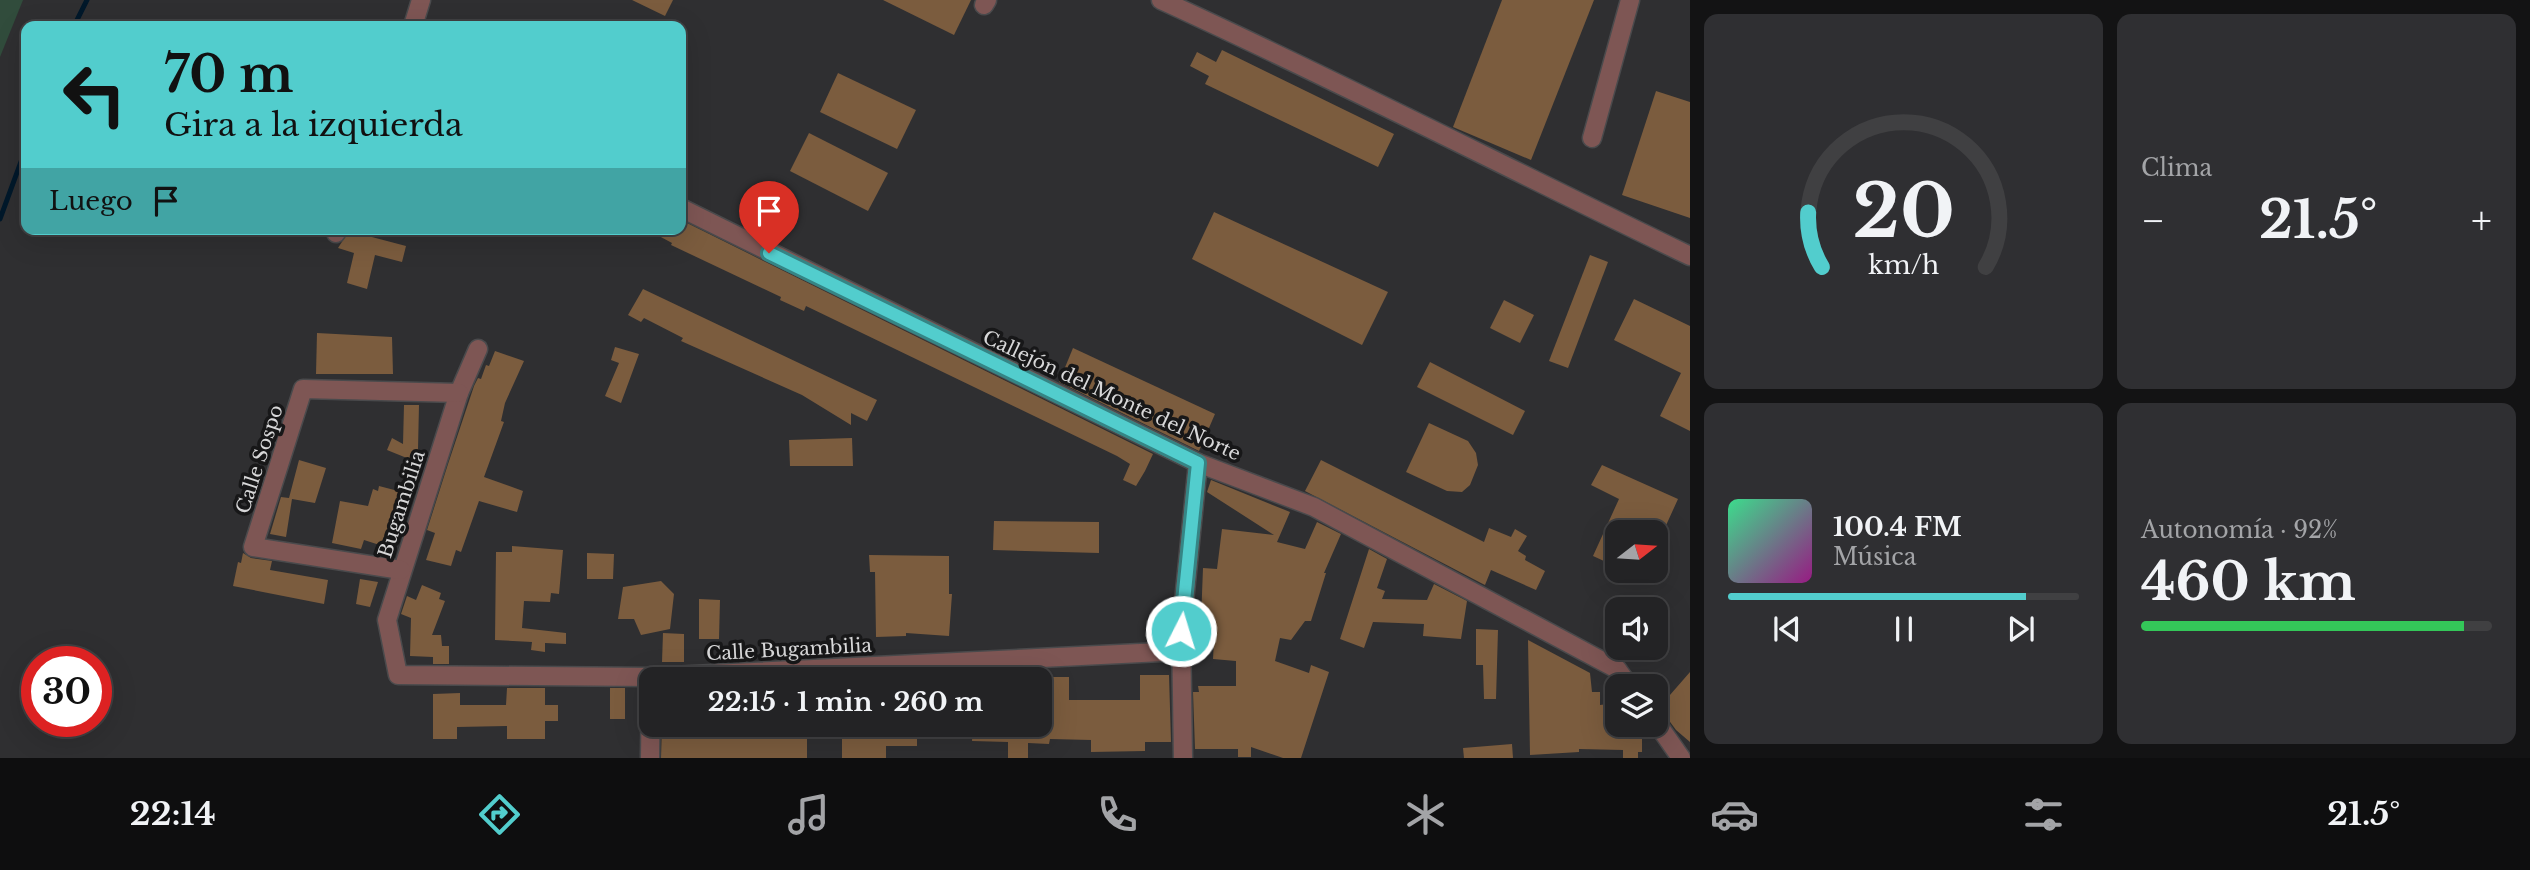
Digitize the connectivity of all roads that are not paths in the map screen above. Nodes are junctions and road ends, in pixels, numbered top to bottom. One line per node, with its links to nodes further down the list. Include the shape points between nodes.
1 (421, 0): 4 (street)
2 (1161, 0): 7 (street, via 1321,73)
3 (1630, 0): 5 (street)
4 (415, 21)
5 (1592, 138)
6 (686, 210): 10 (street, Callejón del Monte del Norte)
7 (1690, 256)
8 (478, 349): 9 (street, Bugambilia)
9 (459, 393): 11 (street, Bugambilia); 11 (street, Calle Sospo, via 303,389 253,547)
10 (1198, 463): 12 (street); 14 (street, Callejón del Monte del Norte, via 1314,507)
11 (401, 570): 15 (street, Bugambilia, via 387,620)
12 (1182, 650): 13 (street, Calle Bugambilia); 20 (street)
13 (848, 667)
14 (1621, 674)
15 (398, 676): 16 (street, Calle Bugambilia)
16 (639, 677)
17 (650, 737): 19 (street)
18 (1666, 737): 21 (street)
19 (650, 758)
20 (1183, 758)
21 (1681, 758)

